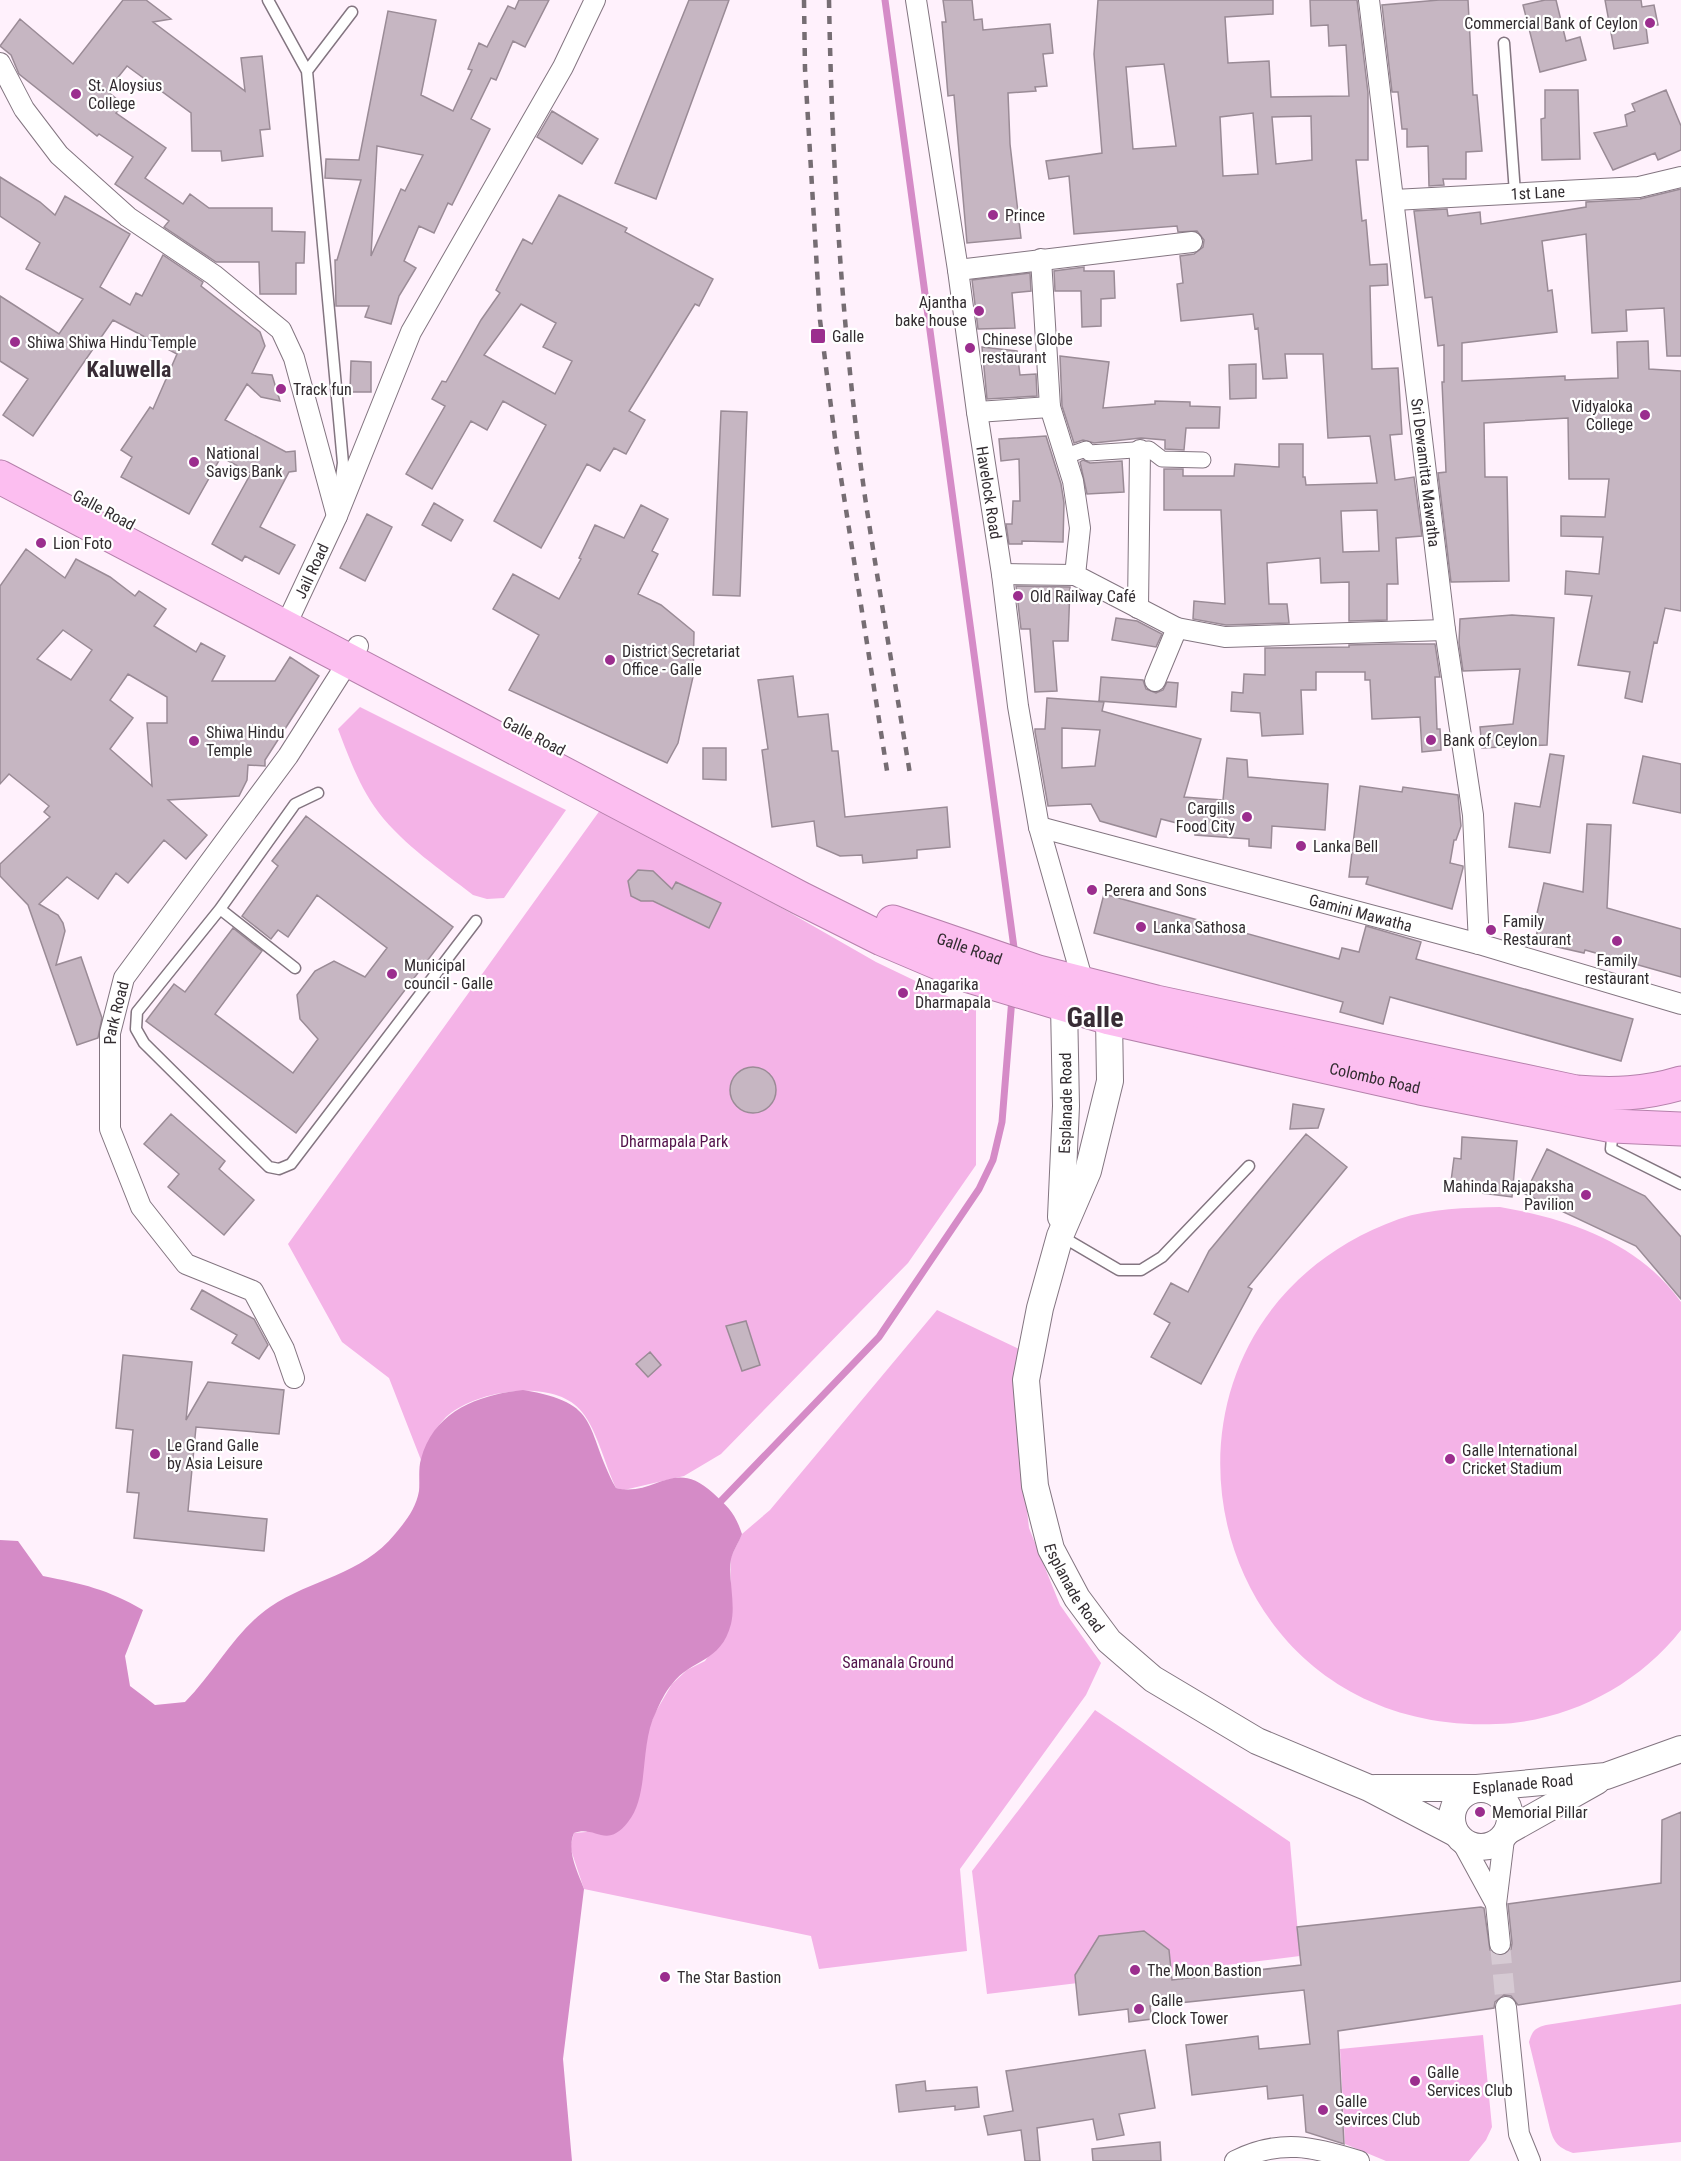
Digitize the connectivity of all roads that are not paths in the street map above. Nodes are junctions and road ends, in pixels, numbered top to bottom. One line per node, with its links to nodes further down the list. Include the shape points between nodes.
1 (268, 0): 8 (lane)
2 (595, 0): 22 (street, Jail Road, via 563,67 411,332)
3 (916, 0): 14 (street, Havelock Road)
4 (1369, 0): 11 (street, Sri Dewamitta Mawatha)
5 (352, 12): 8 (lane)
6 (1504, 43): 10 (lane)
7 (0, 63): 22 (street, via 24,109 59,155 128,217 214,275 281,330 294,358)
8 (307, 71): 22 (lane, via 342,463)
9 (1681, 177): 10 (street, 1st Lane, via 1640,187)
10 (1515, 193): 11 (street, 1st Lane)
11 (1394, 200): 28 (street, Sri Dewamitta Mawatha)
12 (1192, 242): 13 (street)
13 (1041, 259): 14 (street); 15 (street)
14 (958, 270): 16 (street, Havelock Road)
15 (1050, 407): 16 (street); 19 (street)
16 (976, 412): 23 (street, Havelock Road)
17 (1140, 450): 19 (street, via 1089,453 1086,449); 20 (street, via 1149,449 1162,459); 25 (street)
18 (0, 455): 26 (highway, Galle Road)
19 (1066, 456): 24 (street, via 1080,528)
20 (1203, 460)
21 (0, 477): 26 (highway, Galle Road)
22 (337, 516): 26 (street, Jail Road)
23 (1002, 574): 24 (street); 32 (street, Havelock Road, via 1009,649)
24 (1075, 575): 25 (street)
25 (1138, 608): 27 (street)
26 (289, 619): 29 (highway, Galle Road)
27 (1177, 628): 28 (street, via 1225,638); 30 (street)
28 (1445, 630): 35 (street, Sri Dewamitta Mawatha, via 1473,815)
29 (353, 654): 37 (highway, Galle Road, via 579,780 882,939 975,964); 46 (street, Park Road, via 288,756 124,978 110,1033 110,1129 141,1207 186,1264 253,1291 284,1349)
30 (1155, 681)
31 (318, 793): 33 (lane, via 295,804)
32 (1039, 827): 35 (street, Gamini Mawatha); 37 (street, Havelock Road)
33 (220, 909): 34 (lane, via 137,1012 136,1029 144,1043 269,1167 279,1168 291,1164); 36 (lane)
34 (476, 921)
35 (1479, 944): 38 (street, Gamini Mawatha)
36 (295, 968)
37 (1073, 998): 39 (highway, Colombo Road); 40 (highway, Colombo Road, via 1156,1002 1576,1092 1615,1095); 45 (street, Esplanade Road)
38 (1681, 1004)
39 (1109, 1018): 41 (highway, Colombo Road, via 1420,1088); 45 (street, Esplanade Road, via 1108,1092 1088,1171)
40 (1681, 1083)
41 (1613, 1126): 42 (highway, Colombo Road); 44 (lane, via 1611,1149)
42 (1681, 1129)
43 (1249, 1166): 45 (lane, via 1162,1257 1141,1270 1119,1270)
44 (1681, 1184)
45 (1060, 1236): 49 (street, Esplanade Road, via 1026,1380 1035,1486 1052,1549 1077,1598 1109,1641 1153,1679 1257,1741)
46 (294, 1378)
47 (1681, 1749): 48 (street, Esplanade Road)
48 (1606, 1776): 50 (street, Esplanade Road); 52 (street, Esplanade Road)
49 (1369, 1788): 50 (street, Esplanade Road); 51 (street, Esplanade Road)
50 (1477, 1788): 51 (street, via 1455,1805 1452,1819); 52 (street, via 1497,1793 1506,1802 1511,1820)
51 (1457, 1835): 52 (street, via 1481,1848); 53 (street)
52 (1506, 1835): 53 (street)
53 (1496, 1904): 54 (street)
54 (1500, 1944)
55 (1506, 2007): 56 (street)
56 (1519, 2134): 59 (street); 60 (street)
57 (1235, 2161): 58 (street, via 1283,2146 1304,2146)
58 (1359, 2161)
59 (1513, 2161)
60 (1530, 2161)

